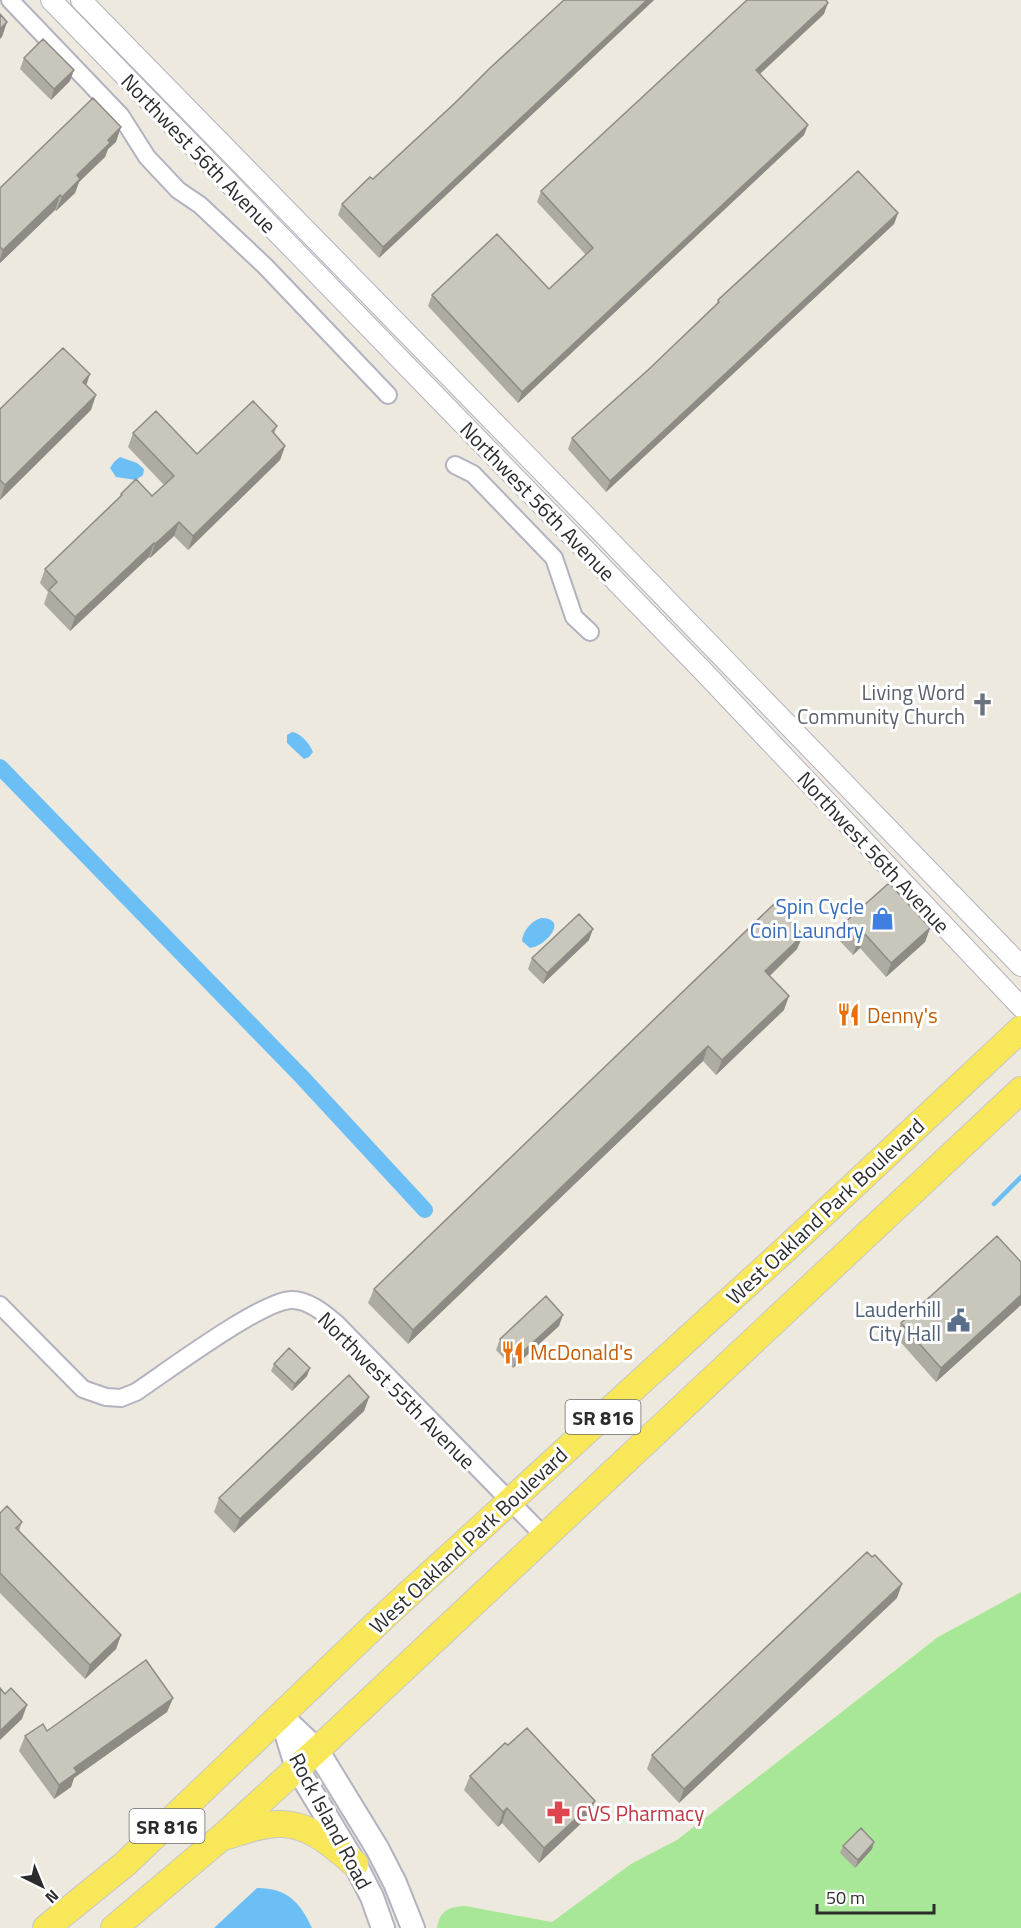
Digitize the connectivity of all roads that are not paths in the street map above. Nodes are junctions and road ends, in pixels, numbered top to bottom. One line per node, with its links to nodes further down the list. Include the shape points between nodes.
1 (10, 0): 4 (street, Northwest 56th Avenue, via 121,116 147,157 178,190 265,266)
2 (51, 0): 8 (street, Northwest 56th Avenue, via 703,671)
3 (81, 0): 7 (street, Northwest 56th Avenue)
4 (388, 395)
5 (455, 465): 6 (street, via 473,474 554,558 574,616)
6 (590, 632)
7 (1021, 966)
8 (1021, 1006)
9 (1021, 1029): 12 (main road, West Oakland Park Boulevard / SR 816)
10 (1021, 1090): 13 (main road, SR 816)
11 (0, 1305): 12 (street, Northwest 55th Avenue, via 83,1389 121,1398 259,1311 293,1300 311,1306 337,1324)
12 (509, 1502): 13 (street, Northwest 55th Avenue); 14 (main road, West Oakland Park Boulevard / SR 816)
13 (545, 1537): 15 (main road, SR 816)
14 (280, 1715): 15 (main road, Rock Island Road); 16 (main road, Rock Island Road); 19 (main road, West Oakland Park Boulevard / SR 816, via 125,1864)
15 (317, 1750): 16 (main road, SR 816); 22 (main road, Rock Island Road, via 377,1848)
16 (297, 1768): 17 (main road, SR 816); 18 (main road, Rock Island Road)
17 (223, 1836): 18 (main road, via 281,1824 300,1826); 20 (main road, SR 816)
18 (355, 1864): 21 (main road, Rock Island Road)
19 (46, 1928)
20 (114, 1928)
21 (383, 1928)
22 (412, 1928)

